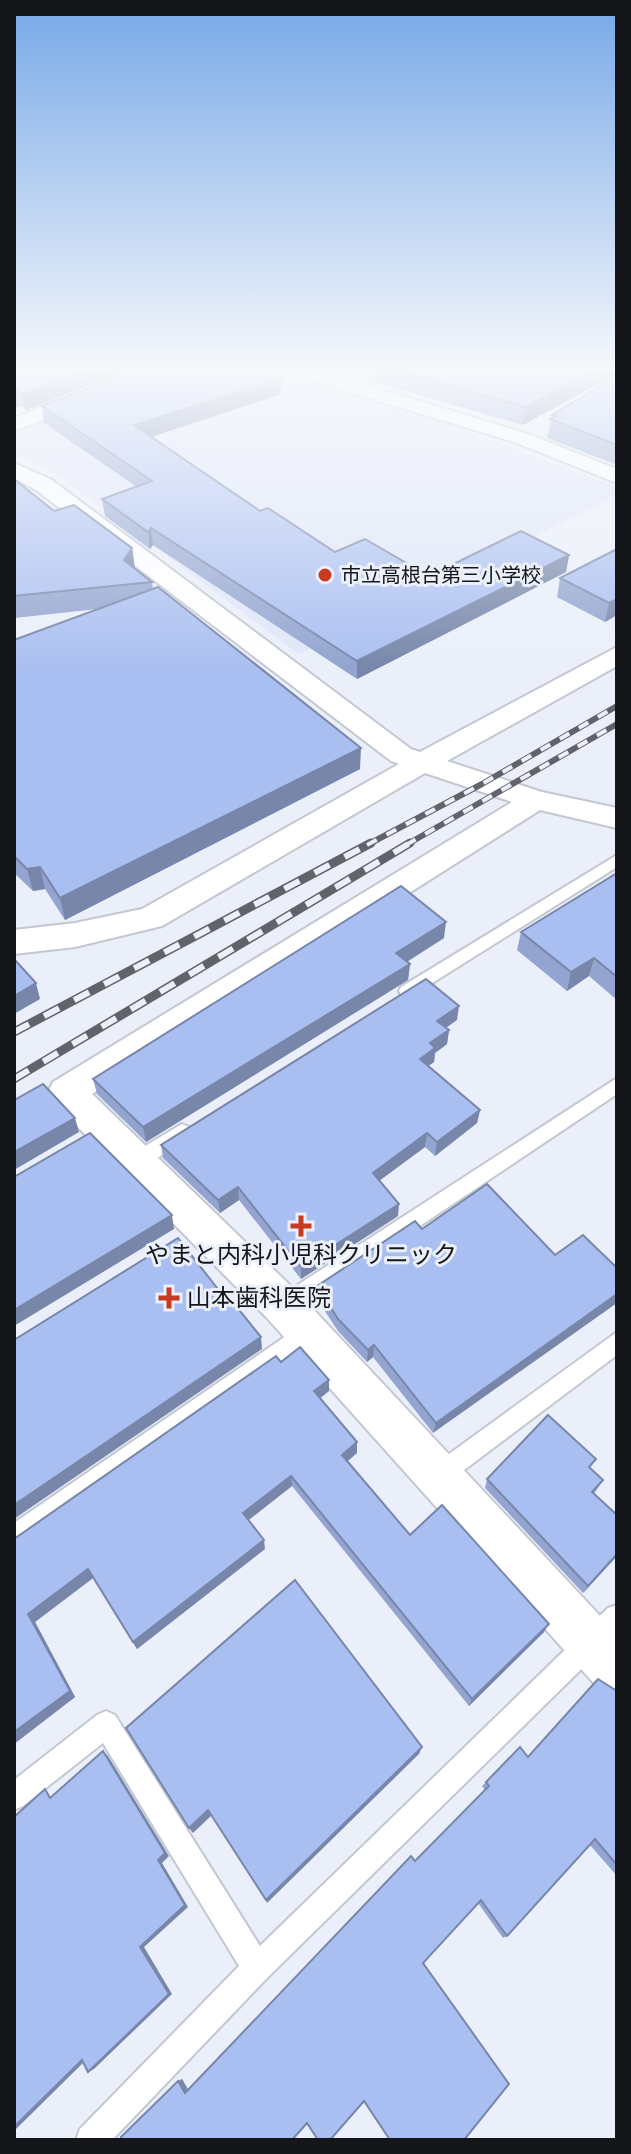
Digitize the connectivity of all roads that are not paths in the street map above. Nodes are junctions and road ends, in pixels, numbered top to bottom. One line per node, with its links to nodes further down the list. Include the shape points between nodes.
1 (14, 469): 5 (street, via 44,485 401,755)
2 (596, 469): 3 (street)
3 (617, 477)
4 (617, 655): 5 (street)
5 (421, 763): 6 (street); 9 (street, via 151,918)
6 (536, 800): 7 (street); 13 (street, via 66,1092 98,1133)
7 (617, 818)
8 (617, 860): 10 (lane)
9 (14, 942)
10 (390, 1002)
11 (617, 1085): 14 (lane)
12 (203, 1119): 13 (lane)
13 (137, 1161): 14 (street, via 196,1228)
14 (294, 1320): 16 (street); 17 (lane)
15 (617, 1342): 16 (lane)
16 (439, 1475): 18 (street)
17 (14, 1537)
18 (609, 1643): 20 (lane)
19 (14, 1797): 20 (lane, via 106,1724)
20 (257, 1968): 21 (lane)
21 (91, 2140)

